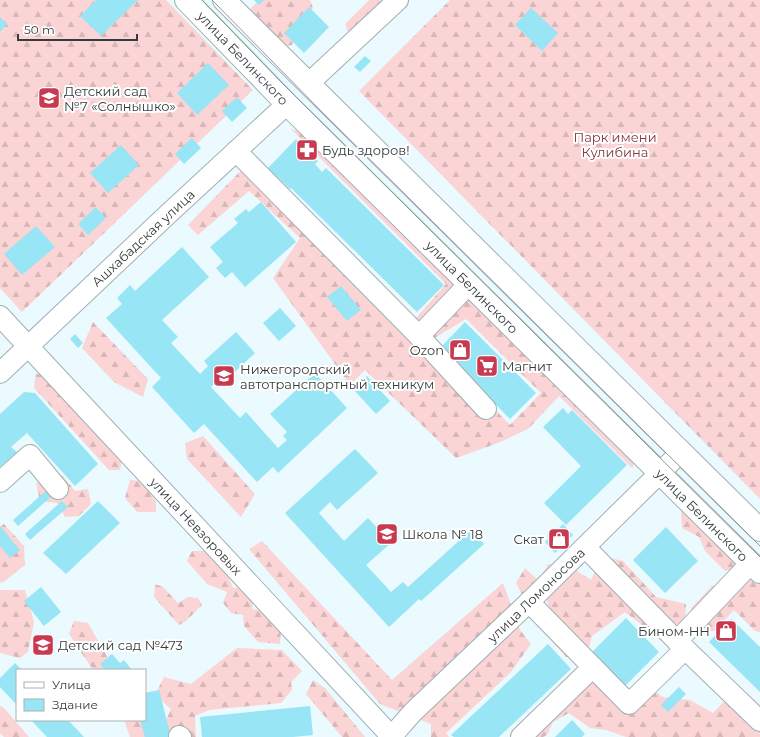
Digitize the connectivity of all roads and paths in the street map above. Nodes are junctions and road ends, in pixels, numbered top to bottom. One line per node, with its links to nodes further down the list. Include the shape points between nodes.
1 (186, 0): 5 (main road, улица Белинского)
2 (224, 0): 4 (main road, улица Белинского)
3 (398, 0): 4 (street)
4 (308, 84): 13 (main road, улица Белинского)
5 (287, 104): 6 (street, Ашхабадская улица); 7 (main road, улица Белинского)
6 (236, 151): 9 (street); 10 (street, Ашхабадская улица)
7 (469, 284): 9 (street); 14 (main road, улица Белинского)
8 (0, 316): 10 (street, улица Невзоровых)
9 (419, 336): 12 (street)
10 (28, 345): 11 (street, Ашхабадская улица); 24 (street, улица Невзоровых)
11 (0, 373)
12 (486, 409)
13 (681, 452): 14 (street, улица Ломоносова); 17 (main road, улица Белинского)
14 (660, 473): 18 (street, улица Ломоносова); 19 (main road, улица Белинского)
15 (0, 482): 16 (street, via 30,455)
16 (58, 489)
17 (760, 530)
18 (585, 548): 20 (street, улица Ломоносова); 21 (street)
19 (755, 568): 21 (street)
20 (529, 602): 22 (street); 24 (street, улица Ломоносова, via 413,712)
21 (681, 645): 22 (street, via 629,704); 23 (street)
22 (592, 667): 25 (street)
23 (760, 721)
24 (391, 737)
25 (521, 737)

